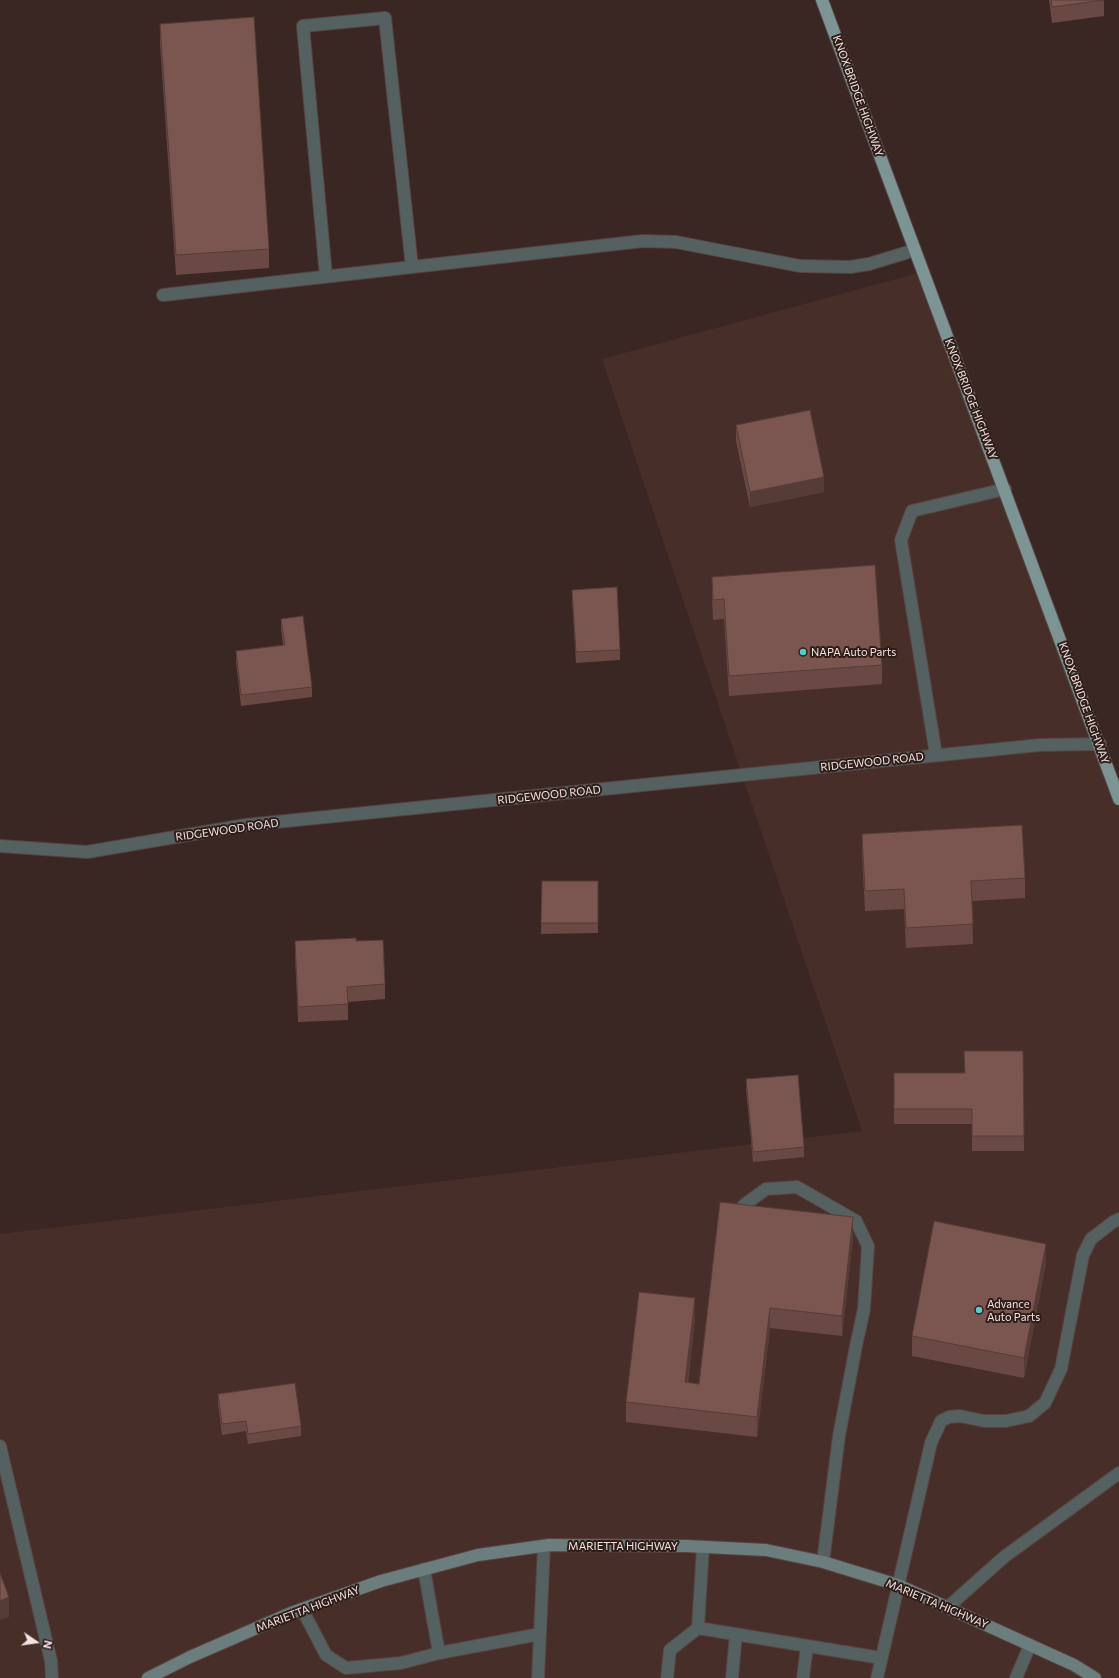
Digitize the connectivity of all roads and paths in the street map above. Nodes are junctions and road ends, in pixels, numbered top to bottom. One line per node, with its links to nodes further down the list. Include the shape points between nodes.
1 (822, 0): 2 (main road, KNOX BRIDGE HIGHWAY)
2 (915, 250): 3 (street, via 869,264 800,266 676,242 643,241); 6 (main road, KNOX BRIDGE HIGHWAY)
3 (412, 267): 4 (street); 4 (street, via 385,18 302,26)
4 (326, 276): 5 (street)
5 (163, 295)
6 (1005, 489): 7 (main road, KNOX BRIDGE HIGHWAY); 8 (street, via 912,511 901,540)
7 (1100, 744): 8 (street, RIDGEWOOD ROAD, via 1040,744); 9 (main road, KNOX BRIDGE HIGHWAY)
8 (936, 755): 10 (street, RIDGEWOOD ROAD, via 246,825 87,852)
9 (1119, 799)
10 (0, 846)
11 (737, 1215): 17 (street, via 744,1205 766,1189 797,1187 856,1222 868,1246 864,1308 839,1436)
12 (1119, 1219): 19 (street, via 1091,1238 1083,1255 1061,1369 1045,1403 1029,1416 1006,1420 960,1416 941,1421 932,1443)
13 (0, 1446): 29 (street, via 51,1661)
14 (1119, 1473): 20 (street, via 1004,1557)
15 (544, 1546): 16 (main road, MARIETTA HIGHWAY); 18 (main road, MARIETTA HIGHWAY, via 478,1555); 23 (street)
16 (703, 1547): 17 (main road, MARIETTA HIGHWAY, via 766,1550); 22 (street)
17 (823, 1562): 19 (main road, MARIETTA HIGHWAY)
18 (424, 1569): 21 (main road, MARIETTA HIGHWAY, via 380,1581); 27 (street)
19 (898, 1585): 20 (main road, MARIETTA HIGHWAY); 28 (street)
20 (948, 1607): 25 (main road, MARIETTA HIGHWAY)
21 (302, 1609): 27 (street, via 326,1655 346,1668 401,1663); 30 (main road, MARIETTA HIGHWAY)
22 (698, 1628): 24 (street); 32 (street, via 670,1650)
23 (540, 1634): 27 (street); 31 (street)
24 (736, 1634): 26 (street); 33 (street)
25 (1030, 1645): 36 (street); 37 (main road, MARIETTA HIGHWAY, via 1074,1665)
26 (807, 1646): 28 (street); 34 (street)
27 (438, 1653)
28 (881, 1658): 35 (street)
29 (52, 1678)
30 (148, 1678)
31 (538, 1678)
32 (667, 1678)
33 (732, 1678)
34 (803, 1678)
35 (877, 1678)
36 (1016, 1678)
37 (1095, 1678)

